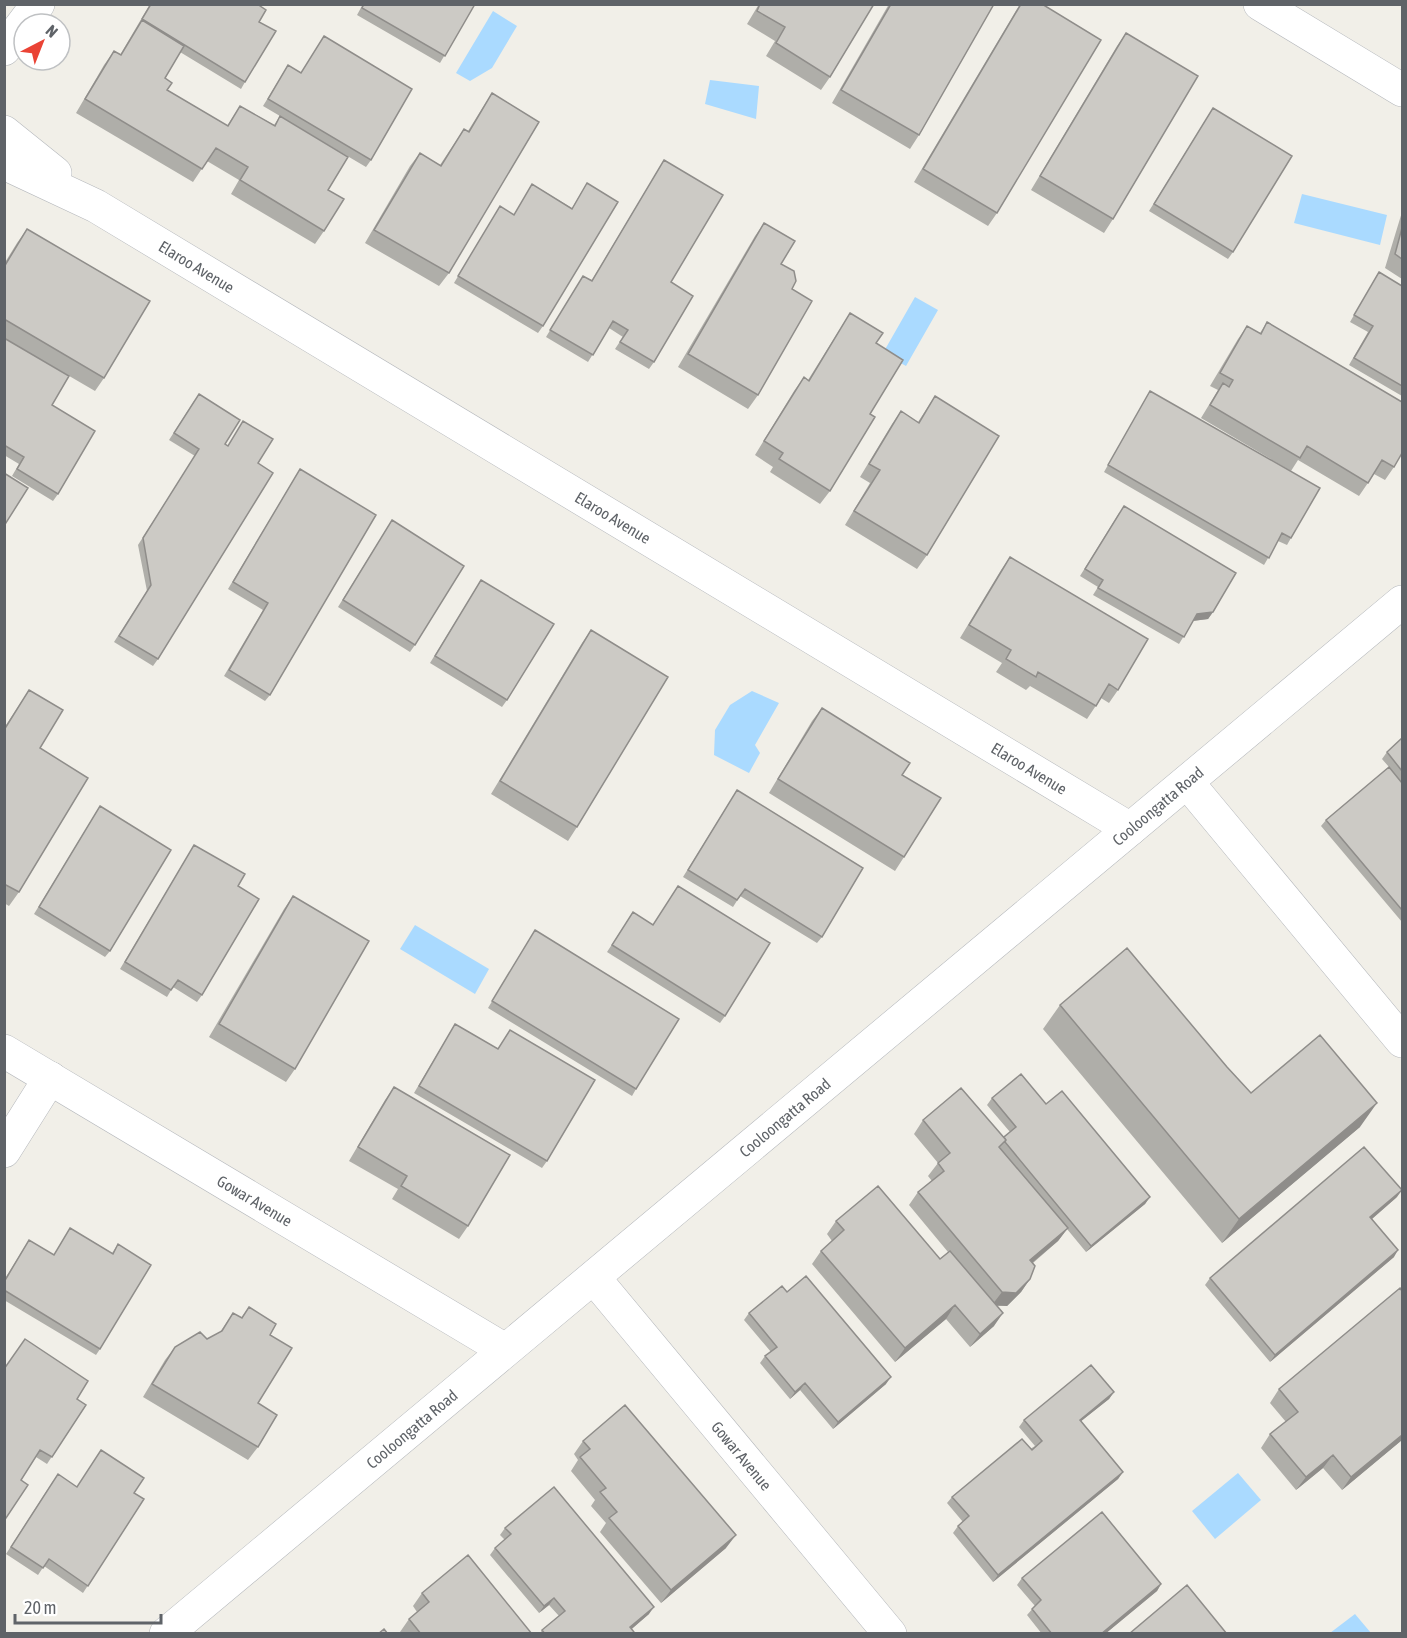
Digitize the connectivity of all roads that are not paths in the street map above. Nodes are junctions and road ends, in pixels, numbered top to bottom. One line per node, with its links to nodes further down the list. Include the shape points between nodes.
1 (1260, 4): 2 (street)
2 (1402, 90)
3 (4, 132): 5 (street, Elaroo Avenue)
4 (4, 163): 5 (street, Elaroo Avenue)
5 (96, 206): 8 (street, Elaroo Avenue)
6 (1402, 603): 7 (street, Cooloongatta Road)
7 (1187, 782): 8 (street, Cooloongatta Road); 9 (street)
8 (1130, 829): 13 (street, Cooloongatta Road)
9 (1402, 1041)
10 (4, 1051): 11 (street, Gowar Avenue)
11 (50, 1078): 12 (street); 14 (street, Gowar Avenue)
12 (4, 1152)
13 (594, 1278): 14 (street, Cooloongatta Road); 16 (street, Gowar Avenue)
14 (505, 1350): 15 (street, Cooloongatta Road)
15 (166, 1634)
16 (890, 1634)

